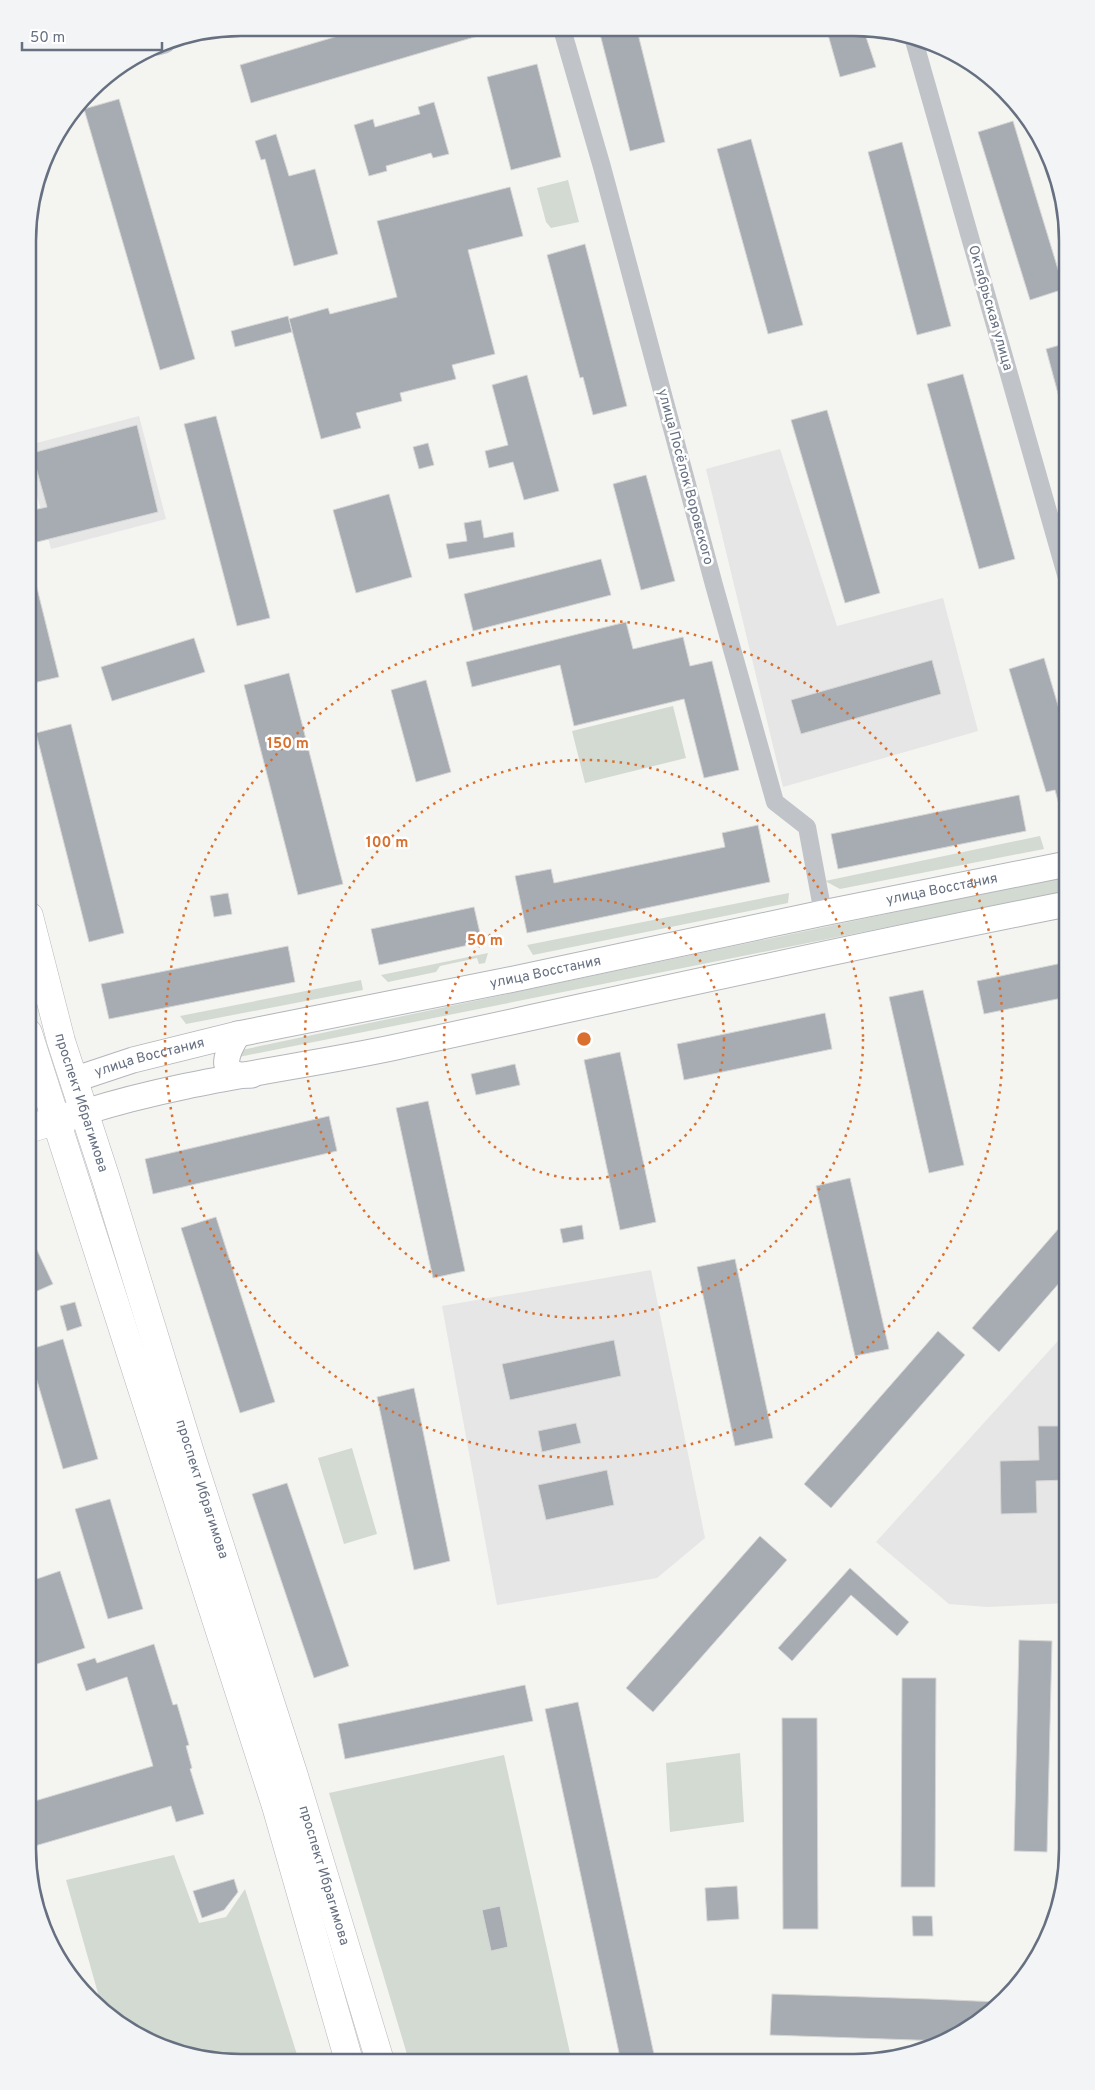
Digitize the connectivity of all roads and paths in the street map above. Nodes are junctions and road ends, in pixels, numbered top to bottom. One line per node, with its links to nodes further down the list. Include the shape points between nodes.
1 (564, 36): 6 (street, улица Посёлок Воровского, via 775,802 807,827)
2 (915, 46): 3 (street, Октябрьская улица)
3 (1059, 550)
4 (1059, 866): 6 (main road, улица Восстания)
5 (1059, 906): 9 (main road, via 356,1056)
6 (823, 913): 8 (main road, улица Восстания)
7 (36, 946): 10 (main road, проспект Ибрагимова)
8 (238, 1034): 9 (main road, via 226,1054 226,1062 232,1073); 10 (main road, улица Восстания, via 133,1060)
9 (252, 1075): 12 (main road, via 120,1101)
10 (73, 1080): 11 (main road, улица Восстания); 12 (main road, проспект Ибрагимова)
11 (37, 1092): 13 (main road, проспект Ибрагимова)
12 (85, 1112): 13 (main road); 16 (main road, проспект Ибрагимова)
13 (56, 1121): 14 (main road); 15 (main road, проспект Ибрагимова, via 276,1806)
14 (36, 1127)
15 (347, 2054)
16 (378, 2054)

